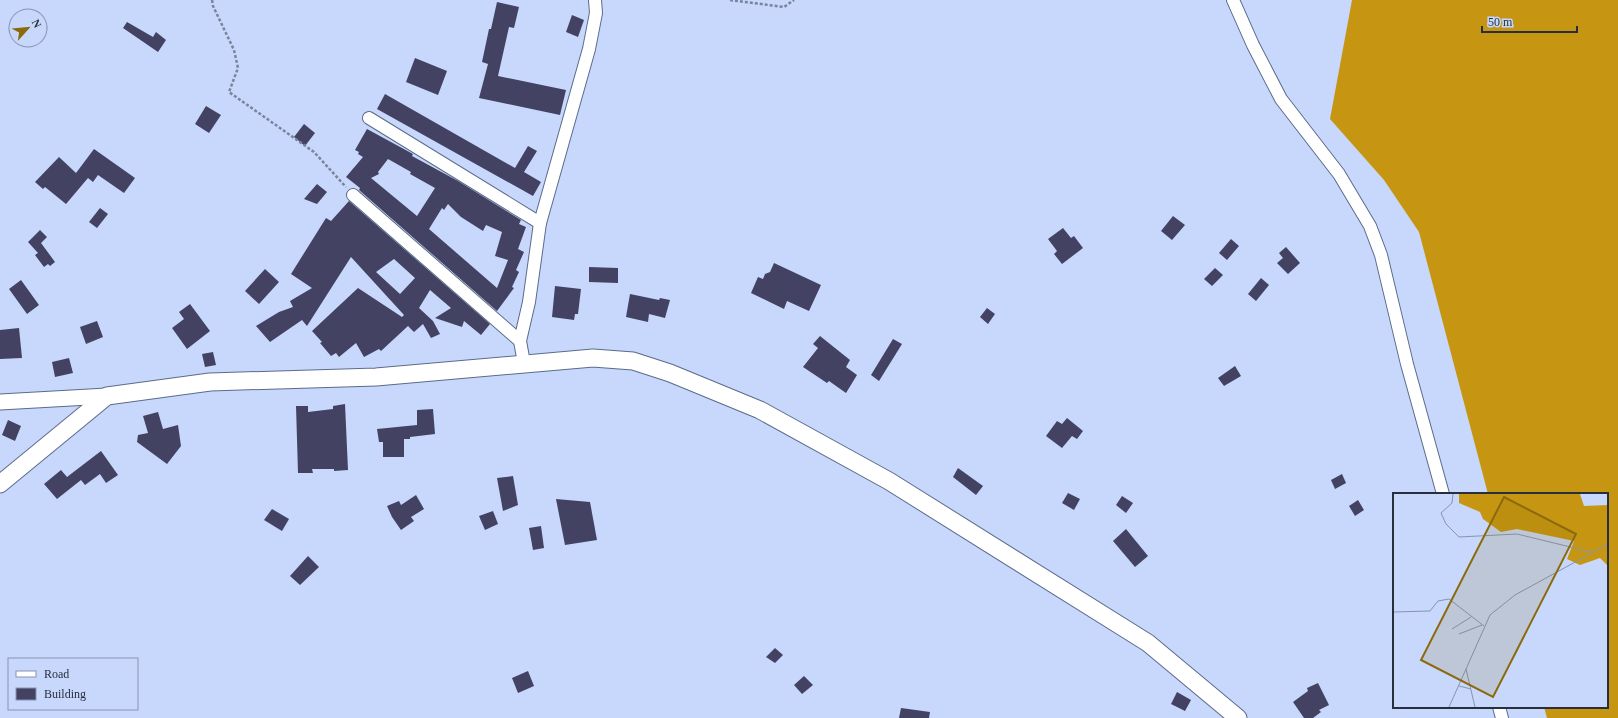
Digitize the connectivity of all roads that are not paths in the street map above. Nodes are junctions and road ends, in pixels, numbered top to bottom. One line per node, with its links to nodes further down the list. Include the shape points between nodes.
1 (595, 0): 5 (street, via 596,13 589,49)
2 (1233, 0): 11 (street, via 1281,99 1339,174 1370,226 1381,254 1407,364)
3 (369, 118): 5 (street)
4 (353, 195): 6 (street)
5 (540, 223): 6 (street, via 529,302)
6 (520, 341): 7 (street)
7 (524, 363): 8 (main road, via 376,377 210,382); 13 (main road, via 593,358 633,361 670,373 760,410 889,481 1148,643)
8 (107, 396): 9 (street); 10 (main road)
9 (0, 402)
10 (0, 484)
11 (1443, 493)
12 (1499, 708): 14 (street)
13 (1238, 718)
14 (1502, 718)

